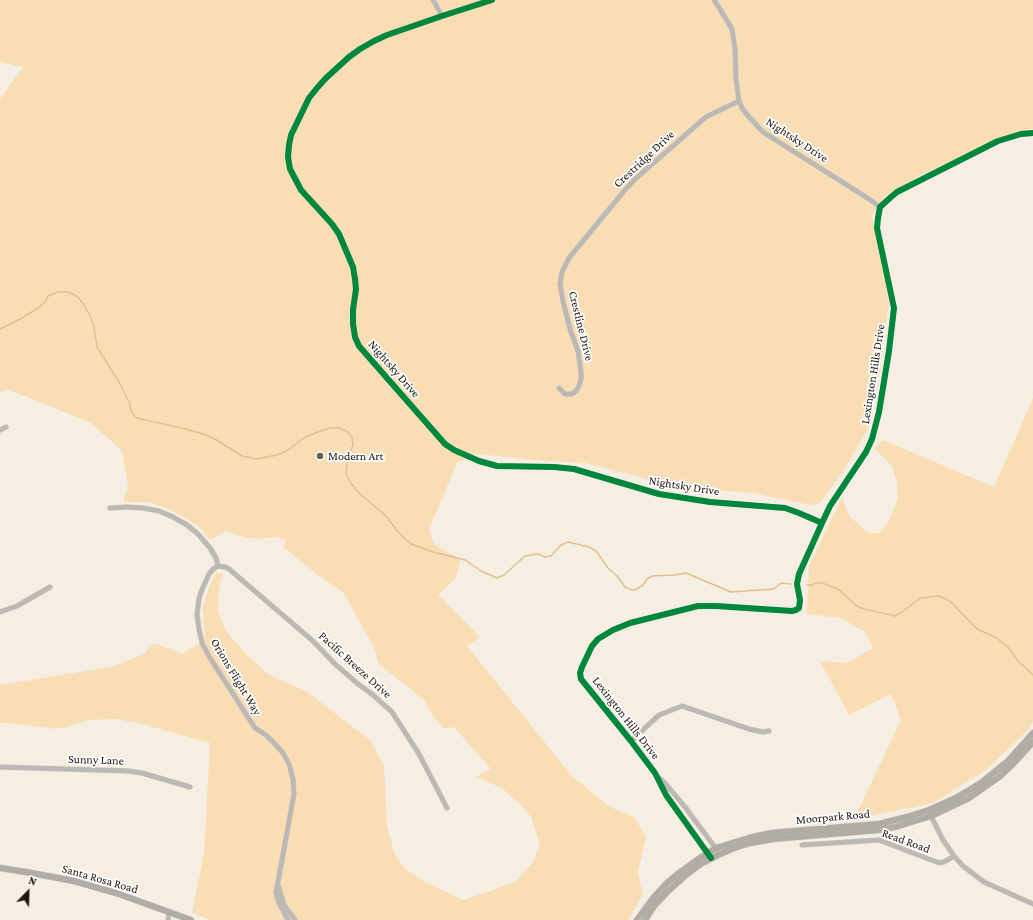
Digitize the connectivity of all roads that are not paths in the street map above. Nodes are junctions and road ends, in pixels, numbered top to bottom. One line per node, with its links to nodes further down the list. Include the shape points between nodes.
1 (433, 0): 4 (street)
2 (492, 0): 4 (street, Nightsky Drive)
3 (714, 0): 5 (street, Nightsky Drive, via 730,25 733,36)
4 (442, 16): 13 (street, Nightsky Drive, via 374,40 349,57 309,98 290,140 290,169 300,190 339,234 353,267 356,289 353,324 359,346 445,444 478,461 497,466 574,469 659,494 710,502 785,508)
5 (739, 101): 7 (street, Nightsky Drive, via 763,132); 8 (street, Crestridge Drive, via 706,117 634,180)
6 (1033, 133): 7 (street, via 1021,134 998,142 897,192)
7 (880, 207): 13 (street, Lexington Hills Drive, via 877,228 894,308 879,412 866,452 830,506)
8 (577, 249): 9 (street, Crestline Drive, via 564,267 560,284 562,301 578,351 581,379 576,392 572,394 565,394)
9 (559, 388)
10 (6, 427): 11 (street)
11 (0, 430)
12 (110, 508): 14 (street, via 143,508 173,517 198,534 210,548)
13 (822, 523): 19 (street, Lexington Hills Drive, via 799,574 797,584 800,604 796,610 698,606 620,626 595,642 582,667 580,679)
14 (218, 566): 24 (street, Pacific Breeze Drive, via 229,569 392,712 419,754); 31 (street, Orions Flight Way, via 209,574 199,599 197,614 202,643 255,728 266,735 283,753 293,779 294,794)
15 (50, 587): 16 (street, via 17,606)
16 (0, 612)
17 (769, 731): 19 (street, via 749,729 682,706 659,715)
18 (1033, 733): 25 (main road, Moorpark Road, via 1008,761 981,783)
19 (631, 741): 22 (street, Lexington Hills Drive)
20 (1033, 742): 25 (main road, Moorpark Road, via 999,777 969,798)
21 (0, 767): 23 (street, Sunny Lane, via 128,771)
22 (656, 775): 27 (street, Lexington Hills Drive, via 672,791); 28 (street, Lexington Hills Drive, via 666,795)
23 (190, 787)
24 (447, 808)
25 (930, 813): 27 (main road, Moorpark Road, via 895,827 772,839); 29 (street, Read Road)
26 (802, 845): 29 (street, Read Road, via 879,840 939,863)
27 (718, 851): 28 (main road, Moorpark Road)
28 (710, 856): 38 (main road, Moorpark Road, via 692,864 666,884); 39 (main road, Moorpark Road, via 667,892)
29 (954, 856): 32 (street, Read Road, via 984,882)
30 (0, 868): 33 (main road, Santa Rosa Road, via 74,881)
31 (277, 883): 36 (street, Orions Flight Way, via 277,898); 37 (street, Orions Flight Way, via 284,905)
32 (1033, 904)
33 (169, 912): 34 (street); 35 (main road, Santa Rosa Road)
34 (168, 920)
35 (191, 920)
36 (288, 920)
37 (295, 920)
38 (637, 920)
39 (645, 920)

